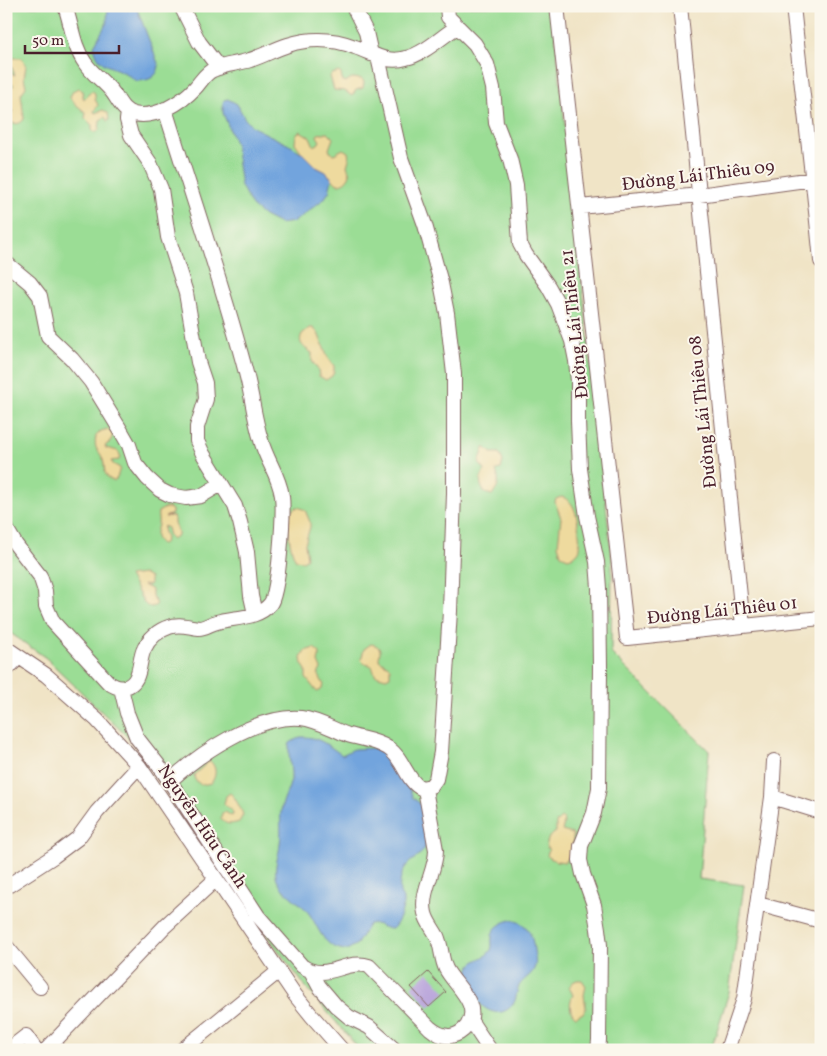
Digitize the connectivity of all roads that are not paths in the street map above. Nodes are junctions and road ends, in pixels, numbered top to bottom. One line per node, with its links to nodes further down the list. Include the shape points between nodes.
1 (65, 6): 12 (street, via 80,55 91,72)
2 (181, 6): 10 (street, via 199,42)
3 (353, 6): 9 (street)
4 (447, 6): 8 (street, via 448,18)
5 (557, 6): 15 (street, Đường Lái Thiêu 21)
6 (680, 6): 14 (street, Đường Lái Thiêu 08)
7 (793, 6): 13 (street, via 802,99)
8 (457, 27): 9 (street, via 411,57 397,60); 50 (street, via 475,44 487,64 496,123 516,185 520,244 558,304 576,361 580,469 599,588 599,788 580,860 596,912 600,945)
9 (374, 56): 10 (street, via 333,41 308,41); 31 (street, via 398,150 439,276 454,374 453,542 441,752 436,779)
10 (219, 68): 11 (street, via 207,73 184,98)
11 (165, 109): 12 (street, via 145,114); 20 (street, via 241,356 260,439 282,496 283,518 274,596 266,608)
12 (128, 112): 18 (street, via 131,135 150,163 161,188 168,237 186,293 198,362 205,383 206,398 197,426 198,441)
13 (817, 179): 14 (street, Đường Lái Thiêu 09); 16 (street)
14 (699, 195): 15 (street, Đường Lái Thiêu 09); 22 (street, Đường Lái Thiêu 08)
15 (580, 207): 23 (street, Đường Lái Thiêu 21)
16 (821, 261)
17 (6, 263): 18 (street, via 40,296 48,336 94,387 146,478 160,490 186,498 208,493)
18 (221, 484): 20 (street, via 235,506 244,538)
19 (6, 528): 27 (street, via 40,576 53,622 108,682)
20 (255, 614): 27 (street, via 202,628 182,625 160,631 144,649 134,680)
21 (821, 618): 22 (street, Đường Lái Thiêu 01)
22 (743, 626): 23 (street, Đường Lái Thiêu 01)
23 (627, 638)
24 (6, 648): 25 (street, Nguyễn Hữu Cảnh)
25 (19, 657): 26 (street); 29 (street, Nguyễn Hữu Cảnh, via 46,675 97,720)
26 (6, 670)
27 (121, 688): 30 (street, via 132,729)
28 (774, 761): 32 (street)
29 (139, 766): 34 (street, Nguyễn Hữu Cảnh); 35 (street, via 78,838)
30 (170, 781): 31 (street, via 221,742 270,721 290,718 318,721 380,744 397,756 415,784); 40 (street, via 258,916 302,966)
31 (425, 789): 42 (street, via 436,859 425,896 425,912 438,938 447,971 470,1005)
32 (772, 798): 33 (street); 36 (street)
33 (821, 812)
34 (216, 879): 39 (street, Nguyễn Hữu Cảnh); 45 (street, via 165,926)
35 (6, 886)
36 (758, 904): 37 (street); 51 (street, via 744,999)
37 (821, 921)
38 (6, 946): 41 (street)
39 (279, 971): 46 (street); 47 (street, Nguyễn Hữu Cảnh)
40 (311, 971): 42 (street, via 331,971 356,964 369,966 430,1028 444,1036 455,1035); 48 (street, via 336,1006 370,1027)
41 (40, 987)
42 (470, 1020): 49 (street)
43 (8, 1050): 44 (street, via 26,1036)
44 (36, 1050)
45 (46, 1050)
46 (182, 1050)
47 (342, 1050)
48 (396, 1050)
49 (490, 1050)
50 (598, 1050)
51 (727, 1050)

